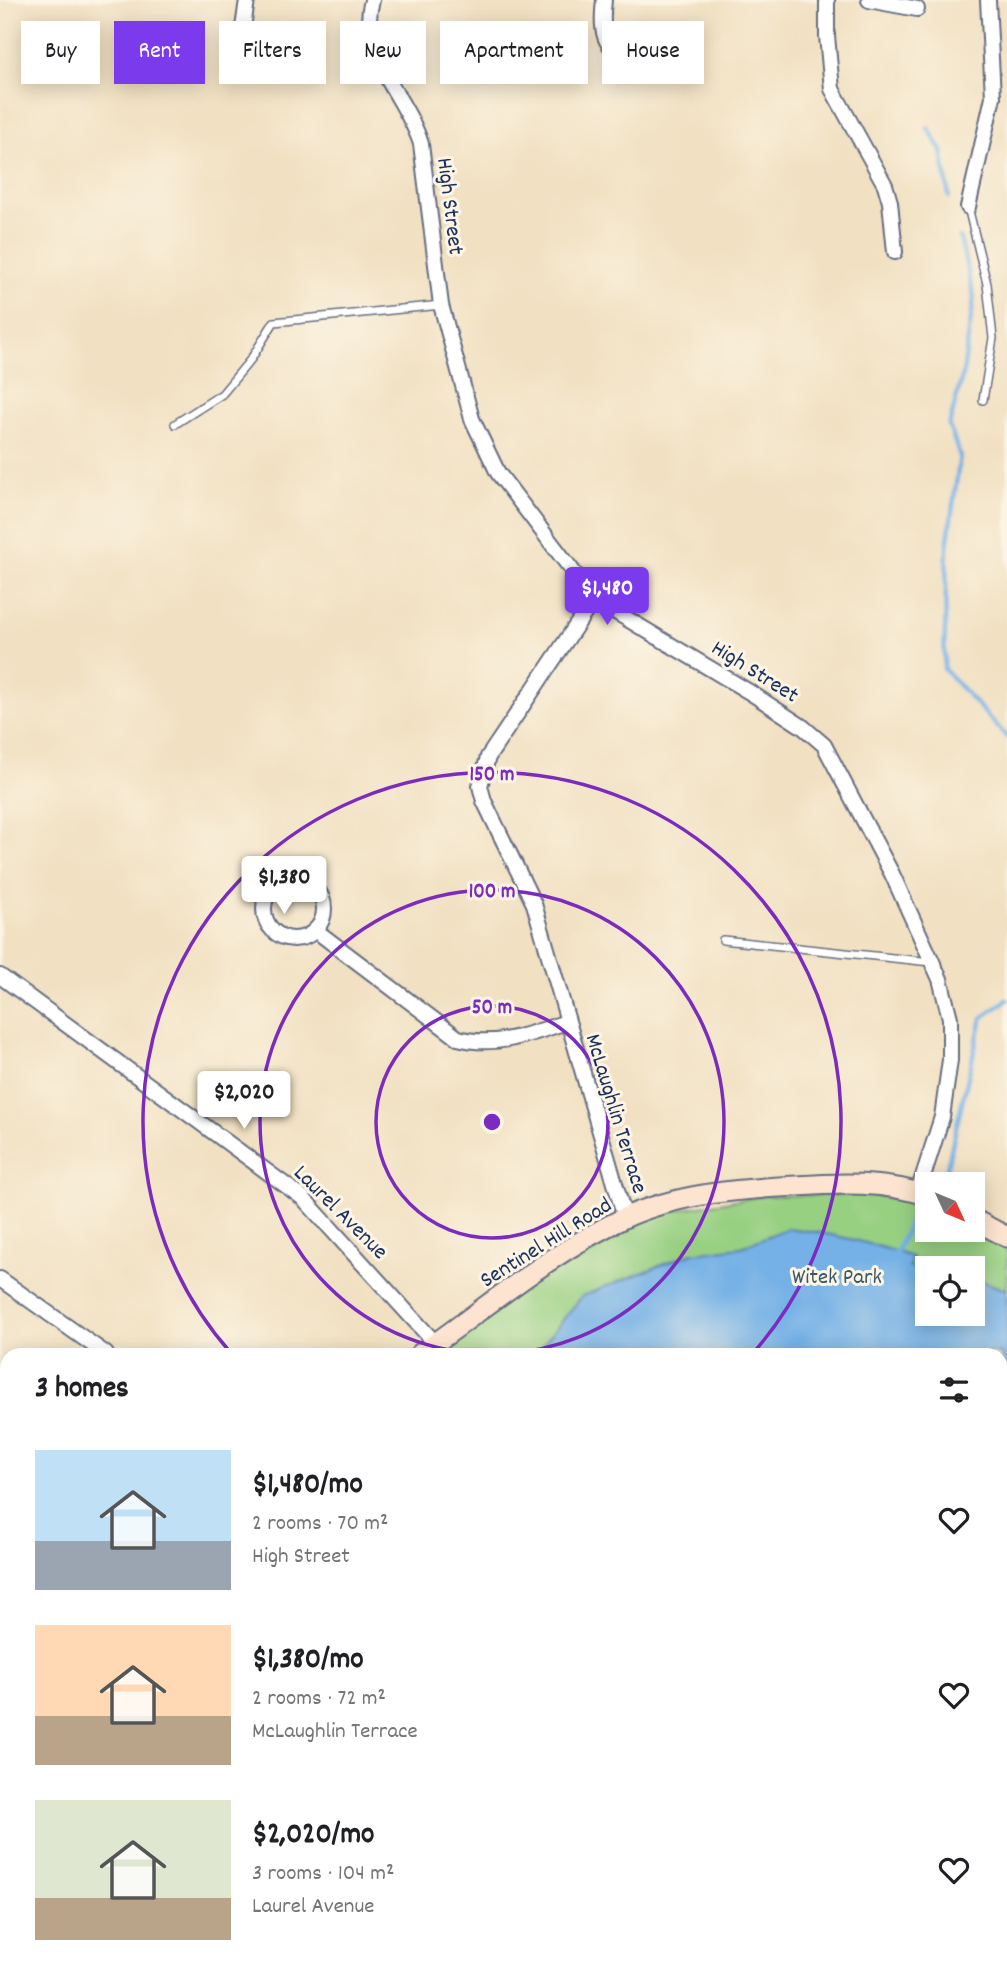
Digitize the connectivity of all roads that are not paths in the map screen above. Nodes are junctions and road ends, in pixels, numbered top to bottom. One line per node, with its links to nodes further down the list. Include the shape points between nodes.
1 (247, 0): 8 (street)
2 (372, 0): 14 (street, High Street, via 369,20 374,48 421,144)
3 (604, 0): 9 (street)
4 (827, 0): 13 (street, via 832,89 886,185)
5 (869, 0): 7 (street)
6 (988, 0): 10 (street)
7 (917, 9)
8 (244, 21)
9 (602, 32)
10 (993, 97): 11 (street); 12 (street)
11 (1007, 103)
12 (968, 207): 15 (lane, via 987,284 993,338)
13 (895, 252)
14 (441, 305): 16 (lane, via 274,322 222,394); 17 (street, High Street, via 464,395 483,446 524,510)
15 (983, 400)
16 (175, 424)
17 (594, 599): 20 (street, High Street, via 751,693 824,745); 22 (street, McLaughlin Terrace, via 488,757 481,786 491,818 534,904)
18 (315, 930): 18 (street, via 299,938 273,930 264,904 273,887 292,879 318,891 324,911); 22 (street, McLaughlin Terrace, via 458,1038 500,1040)
19 (723, 940): 20 (lane)
20 (932, 962): 23 (street, High Street, via 946,997 951,1038 942,1117)
21 (0, 976): 30 (street, Laurel Avenue, via 303,1198)
22 (566, 1022): 25 (street, McLaughlin Terrace)
23 (928, 1172)
24 (915, 1193): 25 (main road, Sentinel Hill Road, via 869,1185 752,1189 681,1200)
25 (625, 1218): 31 (main road, Sentinel Hill Road, via 532,1273)
26 (985, 1225): 27 (main road)
27 (1007, 1237)
28 (0, 1279): 29 (street)
29 (98, 1348)
30 (427, 1348)
31 (429, 1348)

